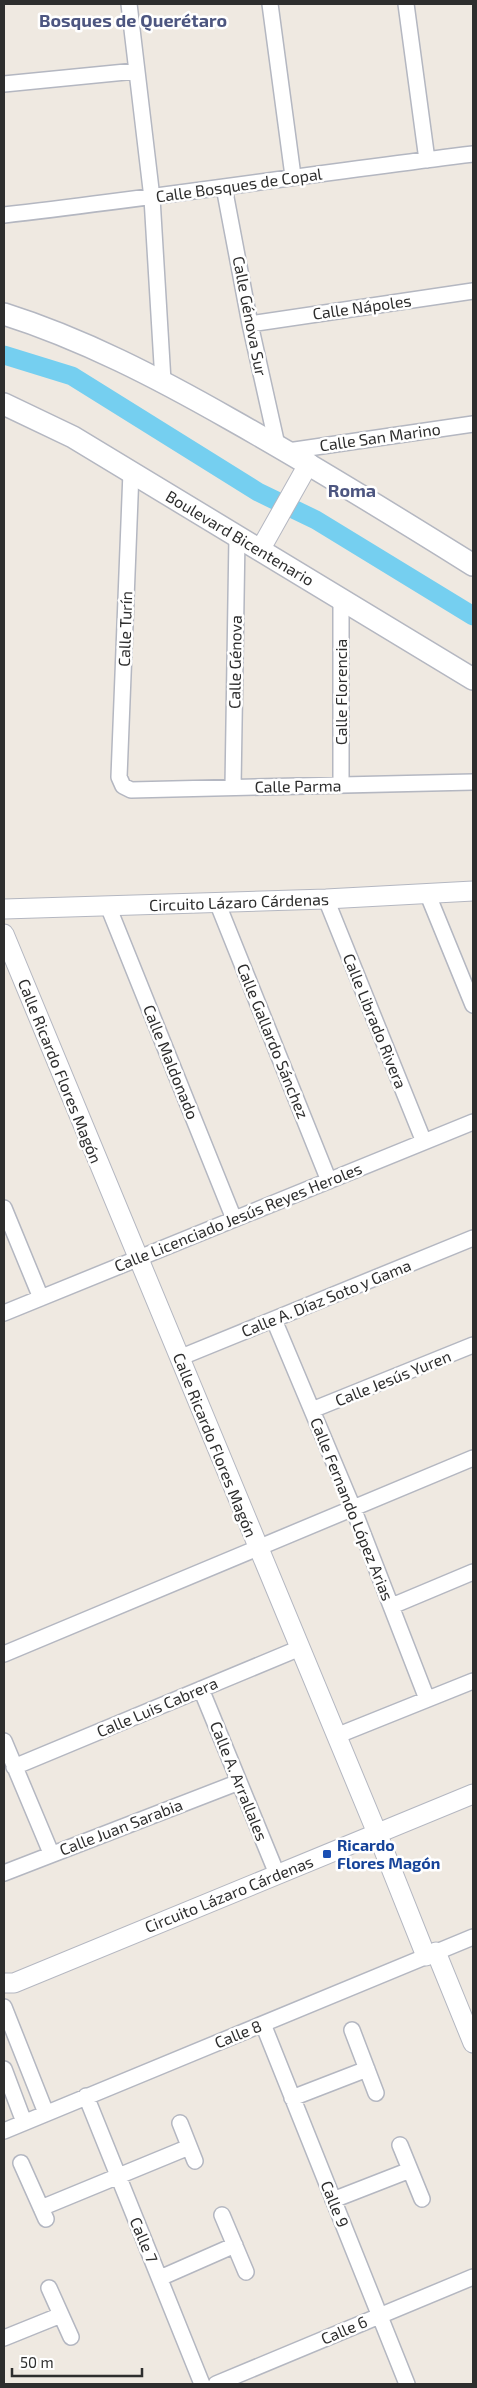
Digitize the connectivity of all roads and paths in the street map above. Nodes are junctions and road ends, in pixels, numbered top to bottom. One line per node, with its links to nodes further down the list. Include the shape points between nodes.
1 (130, 4): 4 (street)
2 (270, 4): 8 (street)
3 (406, 4): 7 (street)
4 (136, 71): 5 (street); 10 (street)
5 (4, 84)
6 (473, 154): 7 (street, Calle Bosques de Copal)
7 (427, 160): 8 (street, Calle Bosques de Copal)
8 (293, 176): 9 (street, Calle Bosques de Copal)
9 (224, 187): 10 (street, Calle Bosques de Copal); 14 (street, Calle Génova Sur)
10 (152, 198): 11 (street, Calle Bosques de Copal); 15 (street)
11 (4, 215)
12 (473, 291): 14 (street, Calle Nápoles)
13 (4, 314): 15 (main road, via 41,326)
14 (250, 324): 18 (street, Calle Génova Sur)
15 (163, 381): 18 (main road)
16 (4, 404): 20 (main road, Boulevard Bicentenario, via 73,437)
17 (473, 424): 18 (street, Calle San Marino)
18 (282, 448): 19 (main road)
19 (309, 463): 22 (street); 23 (main road)
20 (131, 472): 21 (main road, Boulevard Bicentenario); 28 (street, Calle Turín, via 120,777)
21 (237, 536): 22 (main road, Boulevard Bicentenario); 29 (street, Calle Génova)
22 (260, 550): 24 (main road, Boulevard Bicentenario)
23 (473, 565)
24 (341, 599): 25 (main road, Boulevard Bicentenario); 27 (street, Calle Florencia)
25 (473, 679)
26 (473, 782): 27 (street, Calle Parma)
27 (341, 785): 29 (street, Calle Parma)
28 (123, 786): 29 (street, Calle Parma, via 131,790)
29 (233, 787)
30 (473, 891): 31 (street, Circuito Lázaro Cárdenas)
31 (428, 895): 32 (street, Circuito Lázaro Cárdenas); 37 (street)
32 (326, 899): 33 (street, Circuito Lázaro Cárdenas); 39 (street, Calle Librado Rivera)
33 (216, 902): 34 (street, Circuito Lázaro Cárdenas); 40 (street, Calle Gallardo Sánchez)
34 (108, 906): 35 (street, Circuito Lázaro Cárdenas); 42 (street, Calle Maldonado)
35 (4, 909)
36 (4, 934): 44 (street, Calle Ricardo Flores Magón)
37 (473, 1005)
38 (473, 1122): 39 (street, Calle Licenciado Jesús Reyes Heroles)
39 (424, 1142): 40 (street, Calle Licenciado Jesús Reyes Heroles)
40 (329, 1180): 42 (street, Calle Licenciado Jesús Reyes Heroles)
41 (4, 1208): 45 (street)
42 (234, 1219): 44 (street, Calle Licenciado Jesús Reyes Heroles)
43 (473, 1238): 47 (street, Calle A. Díaz Soto y Gama)
44 (138, 1258): 45 (street, Calle Licenciado Jesús Reyes Heroles); 49 (street, Calle Ricardo Flores Magón)
45 (41, 1298): 46 (street, Calle Licenciado Jesús Reyes Heroles)
46 (4, 1313)
47 (274, 1320): 49 (street, Calle A. Díaz Soto y Gama); 50 (street, Calle Fernando López Arias)
48 (473, 1345): 50 (street, Calle Jesús Yuren)
49 (179, 1358): 53 (street, Calle Ricardo Flores Magón)
50 (312, 1410): 52 (street, Calle Fernando López Arias)
51 (473, 1458): 52 (street)
52 (353, 1508): 53 (street); 55 (street, Calle Fernando López Arias)
53 (258, 1548): 56 (street, Calle Ricardo Flores Magón); 57 (street)
54 (473, 1572): 55 (street)
55 (392, 1606): 60 (street, Calle Fernando López Arias)
56 (300, 1648): 59 (street, Calle Luis Cabrera); 61 (street, Calle Ricardo Flores Magón)
57 (4, 1654)
58 (473, 1681): 60 (street)
59 (201, 1689): 63 (street, Calle Luis Cabrera); 64 (street, Calle A. Arrallales)
60 (427, 1699): 61 (street)
61 (336, 1736): 66 (street, Calle Ricardo Flores Magón)
62 (4, 1741): 63 (street)
63 (14, 1766): 67 (street)
64 (239, 1782): 67 (street, Calle Juan Sarabia); 69 (street, Calle A. Arrallales)
65 (473, 1794): 66 (street, Circuito Lázaro Cárdenas)
66 (377, 1833): 69 (street, Circuito Lázaro Cárdenas); 71 (street, Calle Ricardo Flores Magón)
67 (51, 1853): 68 (street, Calle Juan Sarabia)
68 (4, 1873)
69 (277, 1874): 72 (street, Circuito Lázaro Cárdenas)
70 (473, 1937): 71 (street, Calle 8)
71 (431, 1954): 74 (street, Calle 8); 76 (street, Calle Ricardo Flores Magón)
72 (7, 1987)
73 (4, 2008): 82 (street)
74 (263, 2024): 80 (street, Calle 8); 81 (street, Calle 9)
75 (352, 2030): 78 (street)
76 (472, 2034)
77 (4, 2069): 83 (street)
78 (367, 2069): 79 (street); 81 (street)
79 (376, 2093)
80 (86, 2096): 82 (street, Calle 8); 89 (street, Calle 7)
81 (292, 2098): 91 (street, Calle 9)
82 (46, 2113): 83 (street, Calle 8)
83 (24, 2122): 85 (street, Calle 8)
84 (180, 2122): 89 (street, via 192,2154)
85 (4, 2130)
86 (400, 2145): 88 (street)
87 (21, 2163): 89 (street, via 43,2214)
88 (410, 2170): 90 (street); 91 (street)
89 (117, 2177): 96 (street, Calle 7)
90 (422, 2199)
91 (333, 2200): 99 (street, Calle 9)
92 (222, 2215): 93 (street)
93 (235, 2245): 94 (street); 96 (street)
94 (246, 2272)
95 (473, 2276): 99 (street, Calle 6)
96 (160, 2278): 102 (street, Calle 7)
97 (49, 2288): 98 (street)
98 (61, 2315): 100 (street); 101 (street)
99 (379, 2316): 103 (street, Calle 6); 104 (street, Calle 9)
100 (71, 2337)
101 (4, 2338)
102 (202, 2384)
103 (216, 2384)
104 (408, 2384)

